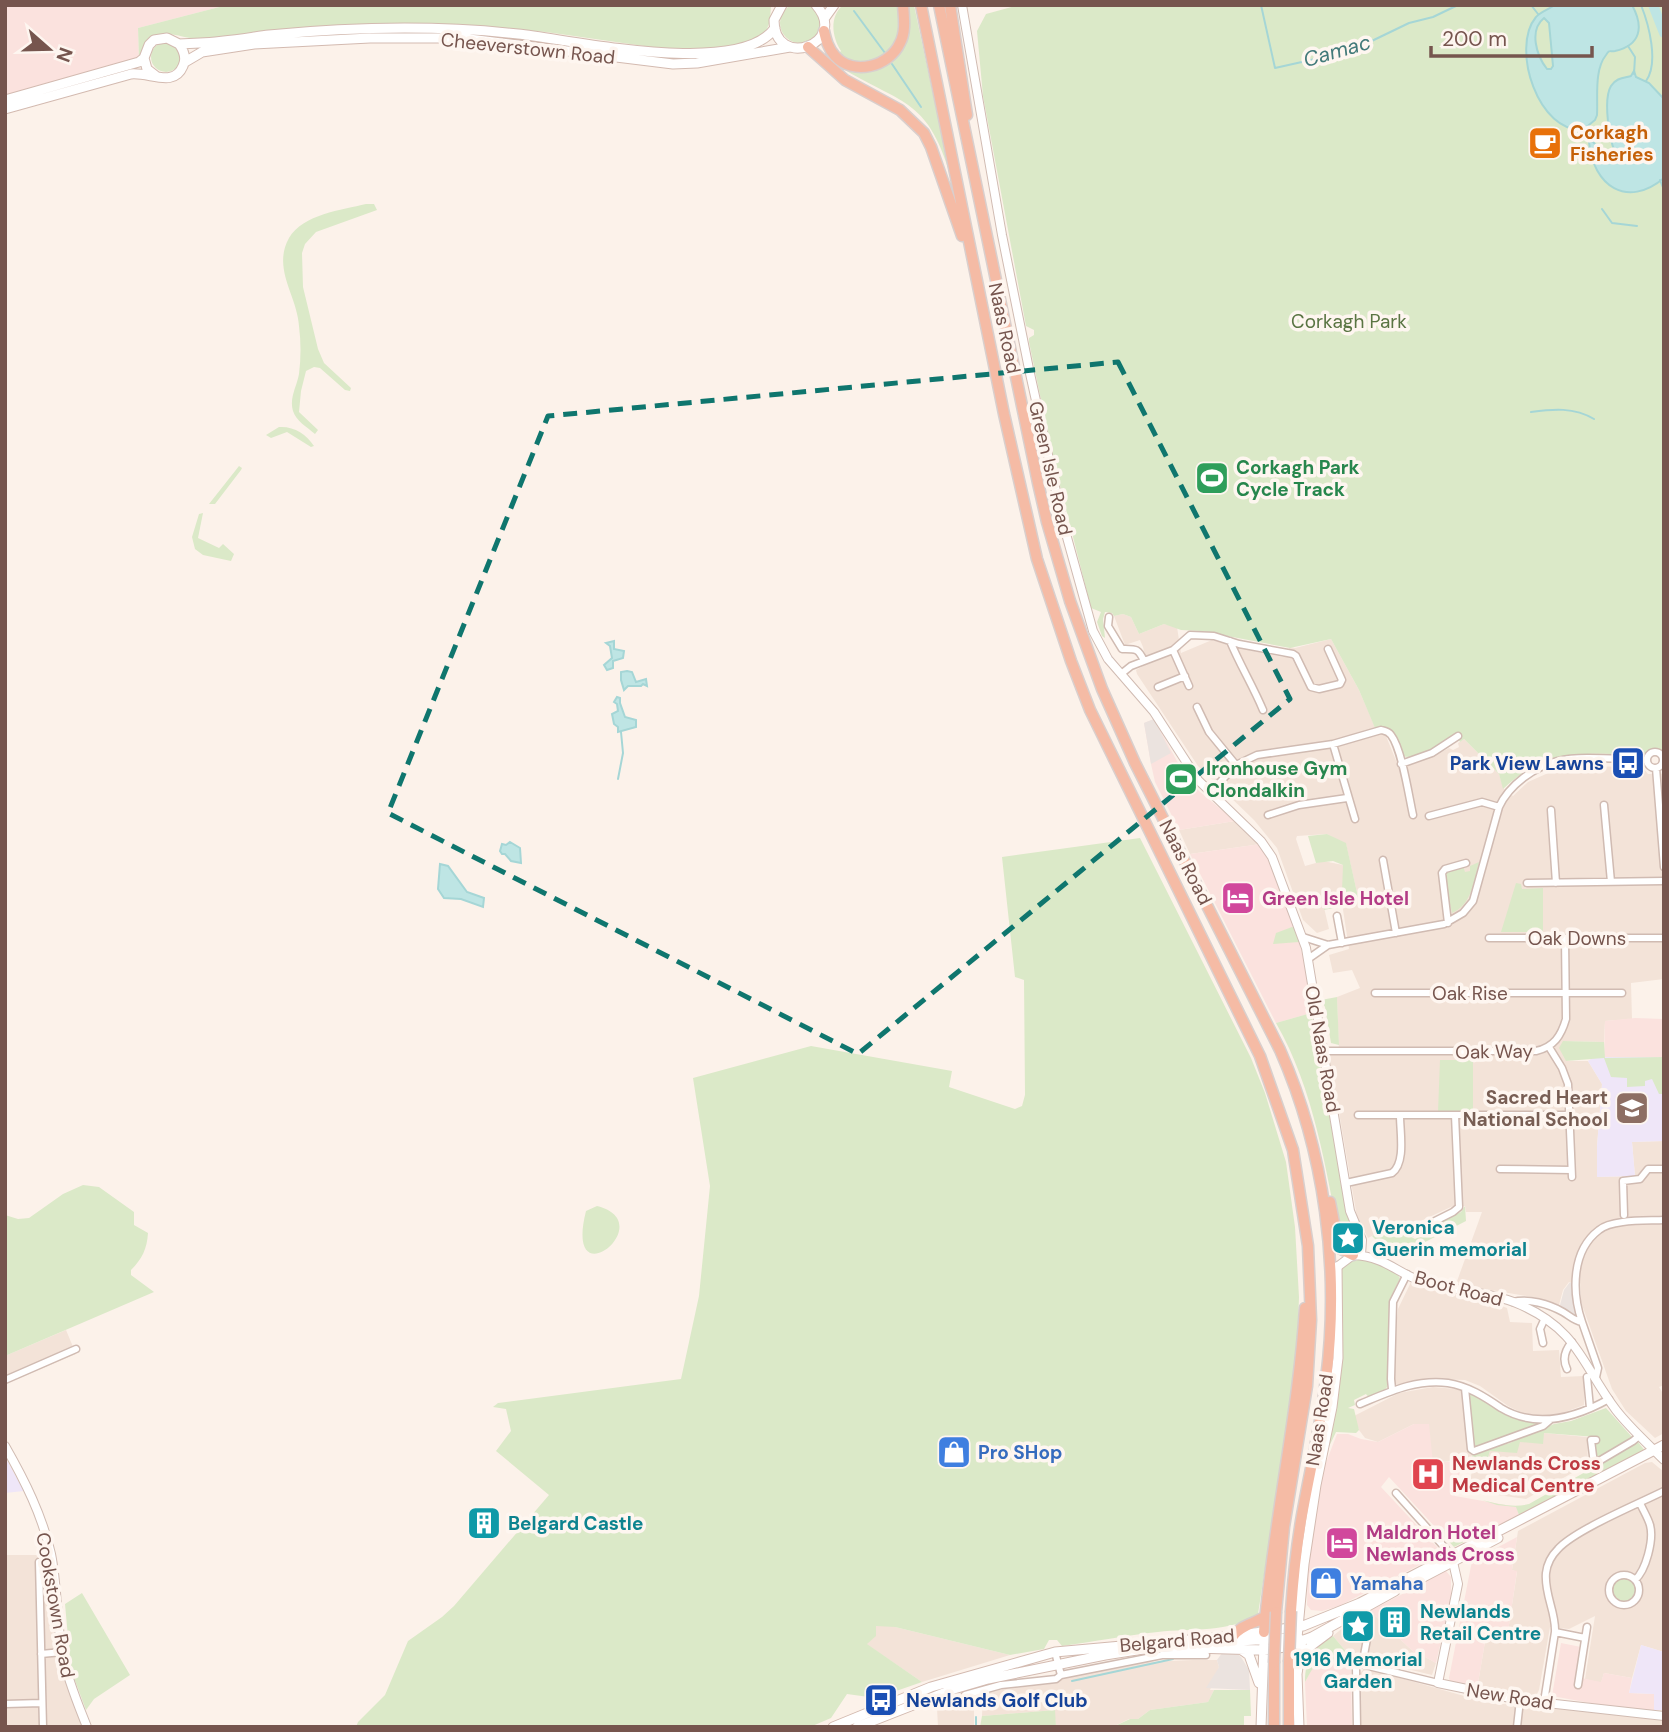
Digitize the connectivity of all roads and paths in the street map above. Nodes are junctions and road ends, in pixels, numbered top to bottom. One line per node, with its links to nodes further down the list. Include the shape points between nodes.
1 (816, 5): 9 (main road)
2 (834, 5): 9 (main road)
3 (903, 5): 11 (highway, via 900,44 890,57 868,67 839,60 828,47)
4 (921, 5): 21 (highway, Naas Road)
5 (939, 5): 20 (highway, Naas Road)
6 (950, 5): 20 (highway)
7 (962, 5): 27 (street, Green Isle Road, via 1002,235 1057,497 1093,631)
8 (779, 7): 10 (main road)
9 (824, 19): 11 (main road)
10 (775, 28): 12 (main road, Cheeverstown Road, via 754,44 697,54 466,29 329,31); 13 (main road)
11 (824, 31): 14 (main road)
12 (180, 44): 15 (main road, Cheeverstown Road, via 160,38 149,45); 16 (main road)
13 (790, 47): 14 (main road, Cheeverstown Road); 16 (main road, Cheeverstown Road, via 673,64 461,38 345,37 213,50)
14 (808, 47): 21 (highway, via 845,79 900,110 924,133)
15 (144, 58): 17 (main road, via 147,69); 18 (main road, Cheeverstown Road)
16 (185, 62): 17 (main road, Cheeverstown Road, via 172,77)
17 (156, 76): 19 (main road, Cheeverstown Road, via 131,74)
18 (5, 100)
19 (5, 109)
20 (984, 232): 76 (highway, Naas Road, via 1047,522 1084,641 1135,763 1280,1050)
21 (976, 275): 117 (highway, Naas Road, via 1037,559 1071,661 1118,770 1260,1056 1293,1150 1308,1246 1311,1320 1307,1386)
22 (1109, 617): 26 (street, via 1108,626 1122,649 1139,650)
23 (1230, 641): 24 (street, via 1293,654 1311,687 1318,689 1342,680); 25 (street, via 1190,635); 32 (street)
24 (1328, 649)
25 (1173, 650): 26 (street); 28 (street)
26 (1144, 661): 27 (street)
27 (1121, 674): 40 (street, Green Isle Road, via 1154,712)
28 (1185, 676): 29 (street); 30 (street)
29 (1189, 686)
30 (1158, 687)
31 (1197, 708): 38 (street, via 1209,732)
32 (1263, 710)
33 (1458, 736): 37 (street, via 1432,754)
34 (1333, 744): 37 (street, via 1386,731); 38 (street, via 1257,755); 41 (street)
35 (1663, 759): 36 (street, via 1656,752); 39 (street)
36 (1647, 760): 39 (street); 42 (street, via 1556,761 1515,784)
37 (1401, 764): 46 (street)
38 (1236, 765): 40 (street)
39 (1656, 768): 52 (street)
40 (1210, 793): 49 (street, Green Isle Road)
41 (1347, 798): 45 (street); 48 (street)
42 (1501, 804): 47 (street, via 1482,802); 58 (street, via 1473,901)
43 (1604, 805): 54 (street)
44 (1551, 810): 56 (street)
45 (1268, 815)
46 (1413, 816)
47 (1429, 816)
48 (1355, 820)
49 (1266, 847): 60 (street, Old Naas Road)
50 (1383, 860): 59 (street)
51 (1466, 863): 58 (street, via 1442,873)
52 (1664, 867)
53 (1664, 881): 54 (street)
54 (1611, 882): 56 (street)
55 (1527, 883): 56 (street)
56 (1556, 883)
57 (1337, 916): 64 (street)
58 (1448, 923): 59 (street)
59 (1396, 933): 64 (street)
60 (1303, 937): 65 (street); 66 (street, Old Naas Road)
61 (1489, 938): 62 (street, Oak Downs)
62 (1566, 938): 63 (street, Oak Downs); 68 (street, Oak Way)
63 (1664, 938)
64 (1342, 943): 65 (street)
65 (1328, 945): 66 (street)
66 (1308, 959): 71 (street, Old Naas Road)
67 (1375, 993): 68 (street, Oak Rise)
68 (1566, 993): 69 (street, Oak Rise); 70 (street, Oak Way, via 1563,1030)
69 (1622, 993)
70 (1549, 1047): 71 (street, Oak Way, via 1536,1051); 74 (street, via 1567,1078)
71 (1324, 1051): 79 (street, Old Naas Road)
72 (1358, 1115): 75 (street)
73 (1455, 1115): 74 (street); 75 (street); 82 (street, via 1459,1207)
74 (1569, 1115): 77 (street, via 1571,1174)
75 (1400, 1116): 79 (street, via 1397,1170)
76 (1312, 1143): 83 (highway, Naas Road); 84 (highway, via 1324,1171 1339,1248)
77 (1500, 1169)
78 (1664, 1169): 80 (street, via 1648,1169 1640,1179 1623,1181)
79 (1346, 1183): 84 (street, Old Naas Road, via 1352,1218 1362,1240)
80 (1624, 1215)
81 (1664, 1220): 89 (street, via 1615,1223 1599,1229 1588,1242 1576,1277)
82 (1413, 1232)
83 (1328, 1240): 103 (highway, via 1336,1332); 129 (highway, Naas Road, bridge, via 1327,1378 1301,1522 1291,1611)
84 (1357, 1255): 85 (street); 86 (street, Boot Road, via 1384,1261)
85 (1337, 1267): 103 (main road, via 1338,1358)
86 (1407, 1274): 87 (street, Boot Road); 97 (street, via 1393,1302)
87 (1513, 1303): 88 (street, Boot Road); 89 (street, via 1521,1300 1553,1307)
88 (1545, 1318): 90 (street, Boot Road); 91 (street, via 1540,1329)
89 (1582, 1322): 94 (street, via 1598,1368)
90 (1572, 1342): 93 (street, via 1565,1355); 94 (street, Boot Road)
91 (1543, 1343)
92 (76, 1349): 95 (street)
93 (1567, 1369)
94 (1591, 1377): 98 (street, Boot Road); 100 (street, Boot Road)
95 (5, 1380)
96 (1465, 1388): 97 (street, via 1422,1382); 101 (street, via 1521,1417); 101 (street, via 1474,1451)
97 (1392, 1389): 99 (street)
98 (1609, 1399): 100 (street); 102 (street, Boot Road)
99 (1360, 1404)
100 (1590, 1408): 101 (street)
101 (1550, 1420)
102 (1639, 1436): 104 (street, via 1594,1464 1591,1440); 107 (street, Boot Road)
103 (1324, 1437): 115 (main road)
104 (1596, 1440)
105 (1664, 1445): 107 (main road)
106 (5, 1446): 132 (street, Cookstown Road, via 30,1489 47,1540)
107 (1653, 1450): 108 (street, Boot Road); 112 (main road)
108 (1664, 1461)
109 (1664, 1491): 111 (street)
110 (1396, 1493): 112 (street)
111 (1640, 1503): 114 (street, via 1651,1535 1642,1574); 122 (street, via 1576,1535 1551,1558 1546,1589)
112 (1452, 1559): 118 (main road); 119 (main road, Belgard Road); 139 (street, via 1458,1584)
113 (39, 1562): 133 (street)
114 (1635, 1580): 114 (street, via 1639,1593 1633,1601 1620,1604 1612,1599 1609,1586 1614,1578 1623,1575)
115 (1301, 1600): 116 (main road); 120 (main road)
116 (1303, 1612): 119 (main road); 120 (main road)
117 (1271, 1614): 123 (highway); 124 (highway, via 1239,1628); 153 (highway, Naas Road, bridge)
118 (1347, 1618): 129 (main road); 129 (main road, via 1312,1645)
119 (1318, 1620): 120 (main road, Belgard Road)
120 (1300, 1627): 123 (main road, Belgard Road); 129 (main road)
121 (1587, 1627): 125 (street)
122 (1555, 1632): 125 (street); 144 (street)
123 (1264, 1635): 124 (main road, Belgard Road); 126 (main road, via 1235,1642); 129 (main road, via 1289,1638); 130 (main road)
124 (1233, 1636): 126 (main road, Belgard Road)
125 (1585, 1638): 140 (street)
126 (1191, 1639): 131 (main road, Belgard Road)
127 (1367, 1639): 137 (street, via 1364,1655)
128 (1237, 1648): 130 (main road, Belgard Road); 134 (main road, Belgard Road, via 1156,1647); 141 (main road, via 1250,1655)
129 (1297, 1649): 130 (main road, Belgard Road); 154 (highway, Naas Road); 155 (main road, Naas Road)
130 (1264, 1650): 141 (main road)
131 (1055, 1652): 134 (main road, Belgard Road, via 1067,1658); 136 (main road, Belgard Road); 138 (street)
132 (62, 1653): 133 (street); 149 (street, Cookstown Road)
133 (41, 1654): 145 (street)
134 (1105, 1655): 138 (main road, Belgard Road)
135 (1206, 1655): 138 (street, Belgard Road, via 1162,1655)
136 (1013, 1662): 138 (main road, Belgard Road, via 1051,1661); 150 (main road, Belgard Road, via 919,1691)
137 (1355, 1663): 139 (street, New Road); 156 (street)
138 (1060, 1670): 142 (street, Belgard Road, via 1056,1679 1001,1685); 151 (main road, Belgard Road, via 988,1679)
139 (1438, 1683): 143 (street, New Road)
140 (1578, 1685)
141 (1261, 1687): 152 (main road)
142 (965, 1695)
143 (1520, 1700): 144 (street, New Road); 157 (street)
144 (1544, 1702): 147 (street, New Road)
145 (42, 1703): 146 (street); 148 (street)
146 (5, 1704)
147 (1664, 1716)
148 (43, 1727)
149 (88, 1727)
150 (833, 1727)
151 (857, 1727)
152 (1261, 1727)
153 (1274, 1727)
154 (1289, 1727)
155 (1299, 1727)
156 (1357, 1727)
157 (1517, 1727)

